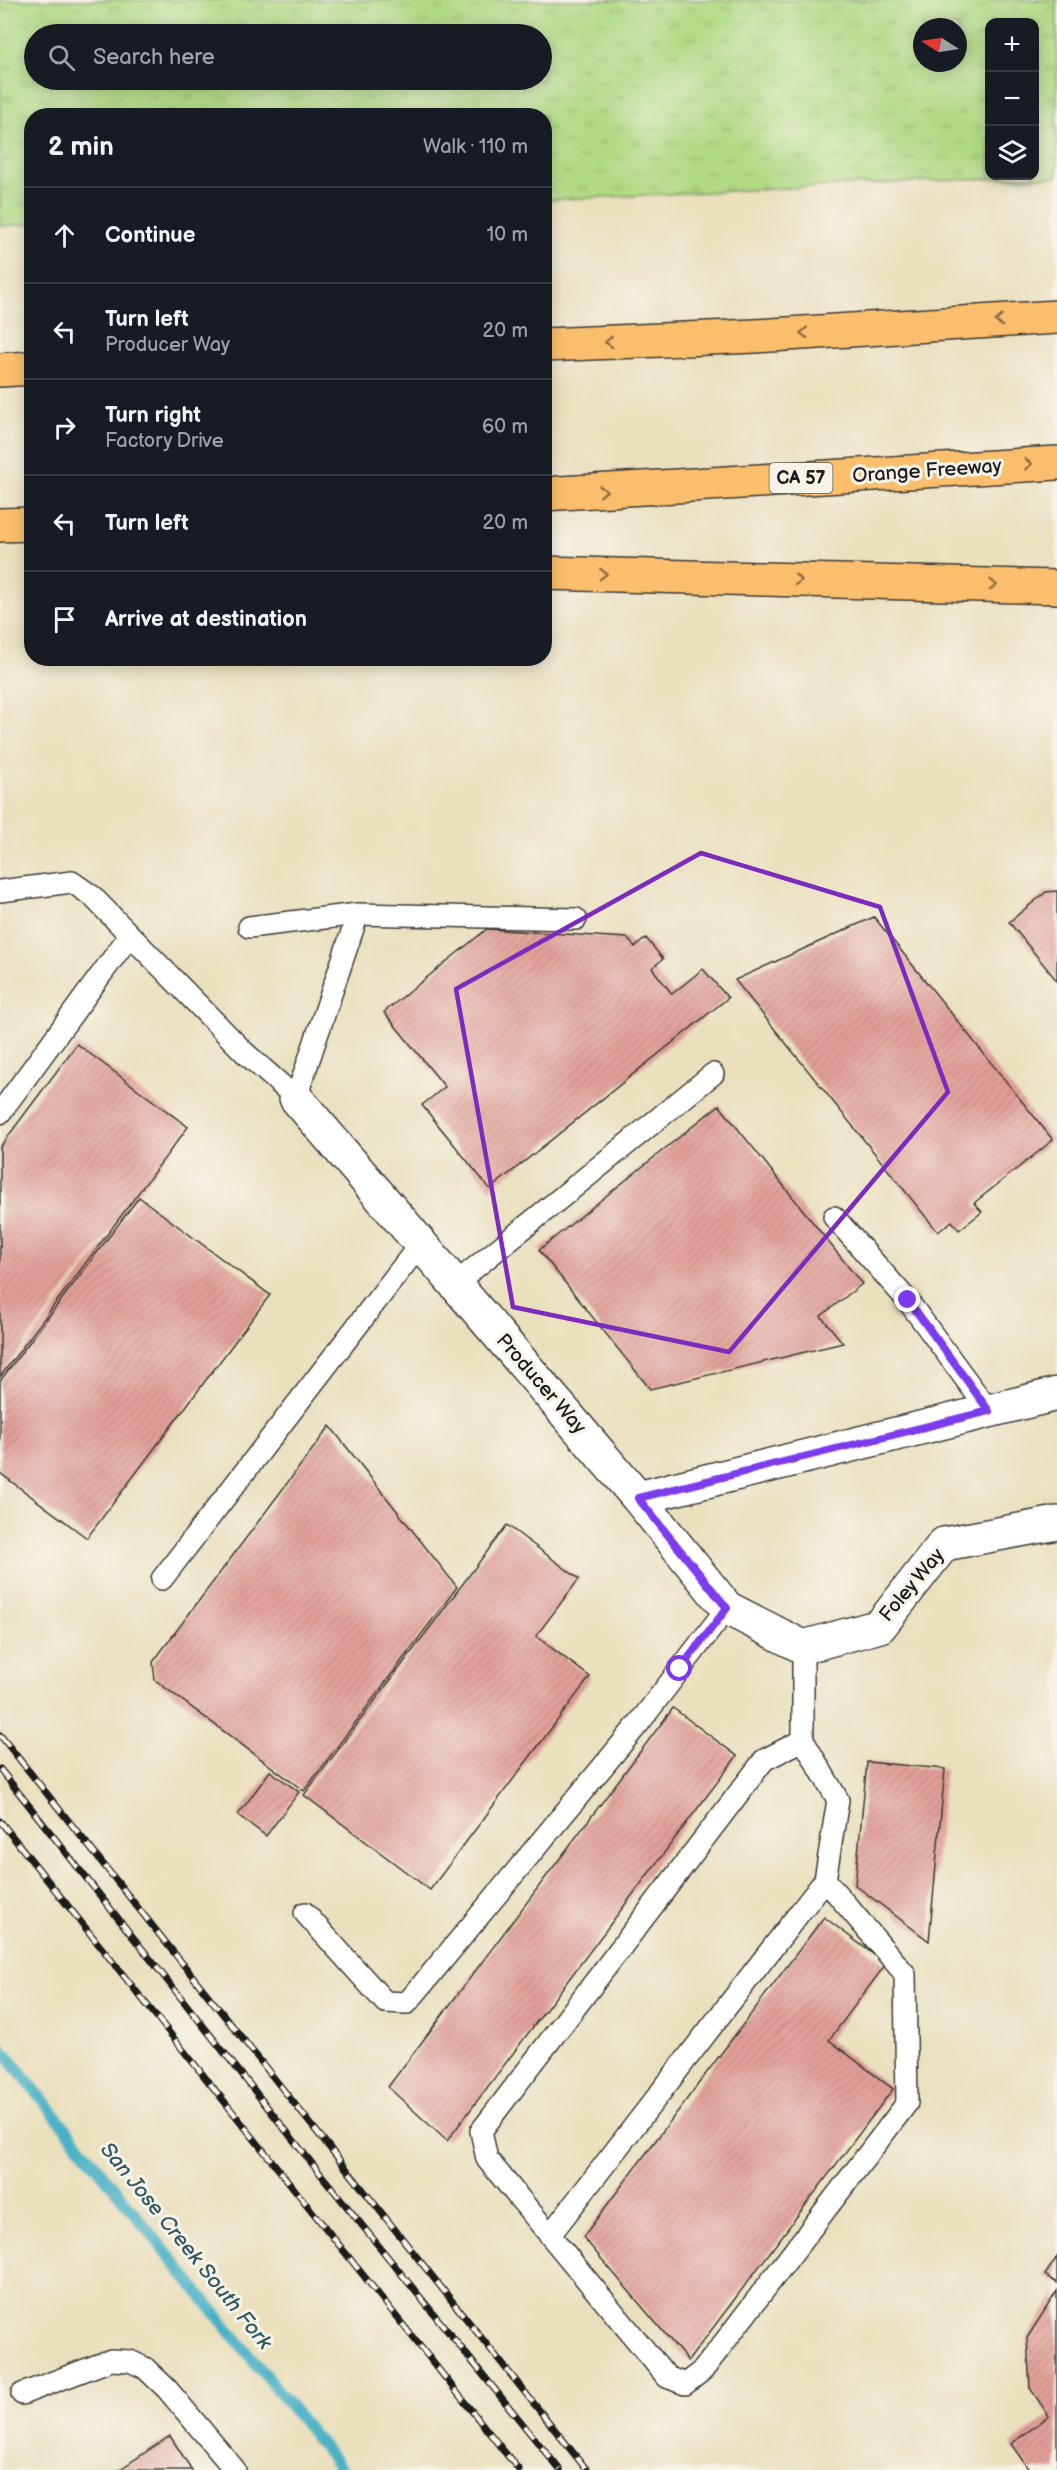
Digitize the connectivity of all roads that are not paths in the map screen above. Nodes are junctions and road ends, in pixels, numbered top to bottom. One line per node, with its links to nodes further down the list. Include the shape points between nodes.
1 (1057, 317): 2 (highway, one-way to 2)
2 (552, 345)
3 (24, 368): 4 (highway)
4 (0, 370)
5 (1057, 462): 6 (highway, Orange Freeway / CA 57, one-way to 5)
6 (552, 494)
7 (24, 524): 8 (highway)
8 (0, 525)
9 (552, 573): 10 (highway, one-way to 10)
10 (1057, 587)
11 (0, 891): 15 (lane, via 72,882 92,896)
12 (358, 914): 13 (lane); 14 (lane); 17 (lane)
13 (576, 919)
14 (249, 927)
15 (130, 935): 17 (lane, via 244,1052); 18 (lane)
16 (713, 1074): 21 (lane)
17 (296, 1098): 20 (street, Producer Way)
18 (0, 1113)
19 (834, 1217): 23 (lane, via 908,1300)
20 (421, 1243): 21 (street, Producer Way); 26 (lane)
21 (455, 1284): 24 (street, Producer Way)
22 (1057, 1394): 23 (street)
23 (989, 1411): 24 (street)
24 (638, 1498): 27 (street, Producer Way)
25 (1057, 1523): 28 (street, Foley Way, via 944,1544 880,1626)
26 (162, 1579)
27 (727, 1608): 28 (street, Producer Way); 31 (lane, via 639,1723 407,2003 385,2002)
28 (804, 1647): 29 (lane)
29 (803, 1740): 30 (lane, via 838,1800); 32 (lane, via 764,1760 481,2131 488,2159)
30 (825, 1880): 32 (lane); 32 (lane, via 905,1974 907,2103 703,2370 685,2384 667,2377)
31 (305, 1913)
32 (550, 2235)
33 (22, 2394): 34 (lane, via 111,2360 130,2361 145,2368 167,2389)
34 (235, 2470)

